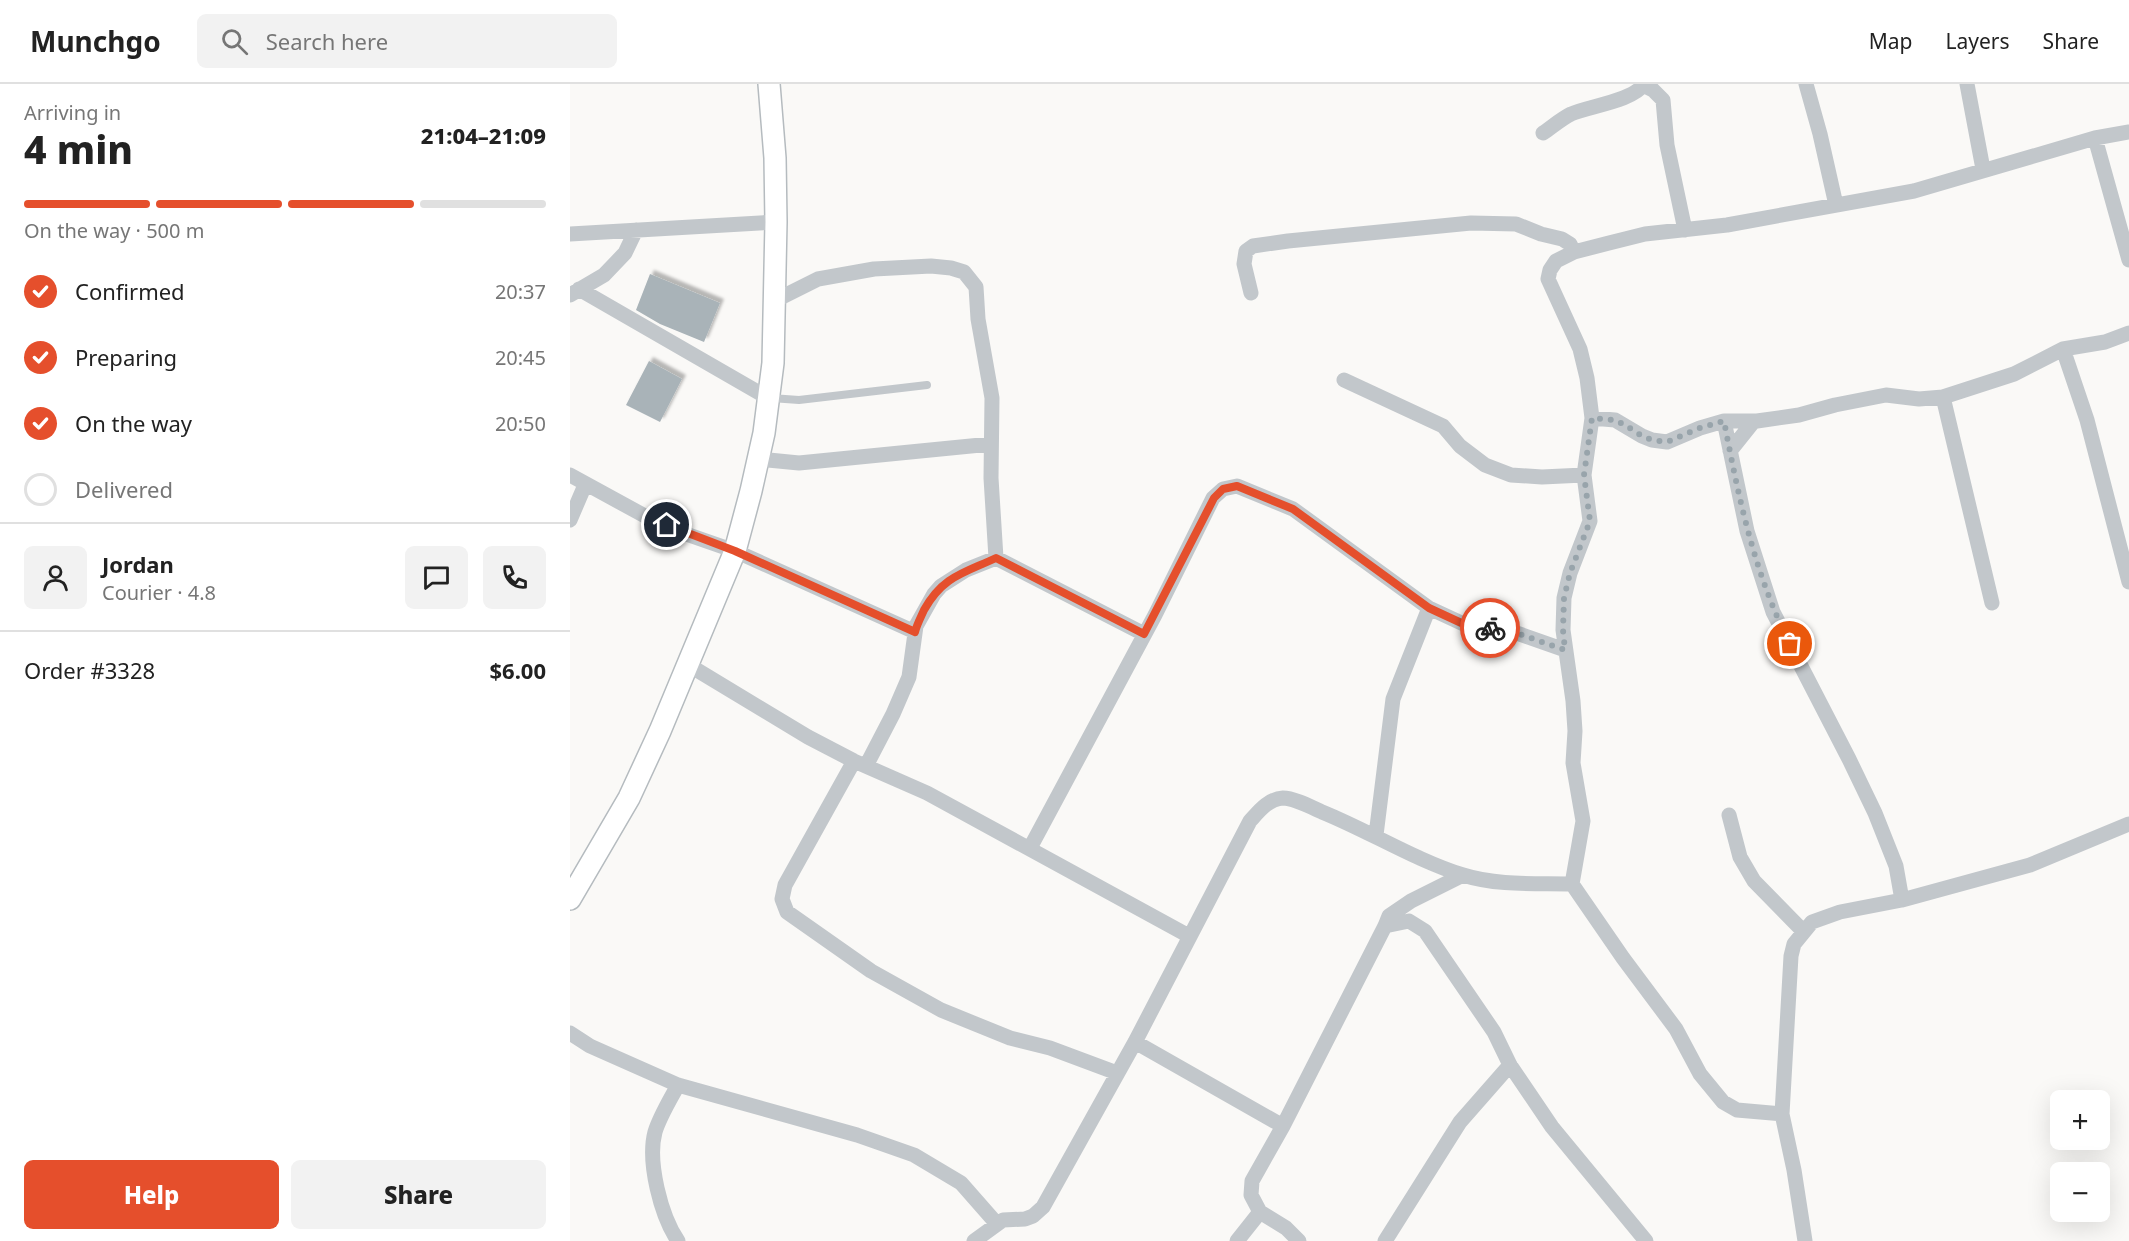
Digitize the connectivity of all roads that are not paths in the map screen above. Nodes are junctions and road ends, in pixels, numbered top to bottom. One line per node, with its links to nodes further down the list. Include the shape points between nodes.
1 (769, 84): 10 (street)
2 (1806, 84): 9 (street)
3 (1967, 84): 8 (street)
4 (1643, 85): 6 (street, via 1630,95 1570,115); 12 (street, via 1663,100 1667,145)
5 (2129, 132): 7 (street)
6 (1543, 133)
7 (2095, 138): 8 (street); 15 (street)
8 (1983, 169): 9 (street, via 1914,191)
9 (1836, 205): 12 (street)
10 (776, 222): 11 (street); 18 (street)
11 (636, 230): 13 (street); 16 (street, via 625,253 604,275)
12 (1685, 230): 14 (street, via 1645,234)
13 (570, 234)
14 (1574, 252): 17 (street, via 1562,239 1510,224 1471,223 1288,241 1253,246 1246,251 1244,264); 25 (street, via 1556,261 1548,279 1580,349)
15 (2129, 260)
16 (575, 292): 24 (street)
17 (1251, 293)
18 (774, 302): 24 (street); 28 (street, via 818,279 874,269 931,266 964,272 976,287 992,398)
19 (2129, 333): 20 (street)
20 (2063, 350): 23 (street, via 2014,374); 37 (street, via 2087,420)
21 (1344, 380): 32 (street, via 1443,426 1460,446 1485,465 1511,475)
22 (927, 385): 24 (lane, via 800,400)
23 (1943, 397): 27 (street, via 1887,395); 38 (street)
24 (768, 398): 30 (street)
25 (1592, 418): 26 (street, via 1615,420 1642,436 1667,442); 32 (street)
26 (1724, 421): 27 (street); 29 (street)
27 (1754, 421): 29 (street)
28 (991, 444): 30 (street, via 799,463); 36 (street)
29 (1730, 451): 52 (street, via 1747,531 1773,612 1875,813 1896,866)
30 (758, 459): 35 (street)
31 (570, 475): 33 (street)
32 (1584, 475): 42 (street, via 1590,521 1564,598)
33 (585, 485): 34 (street); 35 (street, via 689,535)
34 (570, 520)
35 (735, 551): 40 (street); 43 (street)
36 (996, 558): 40 (street, via 966,570 937,589); 41 (street)
37 (2129, 582)
38 (1992, 603)
39 (1429, 608): 41 (street, via 1293,509 1237,486 1223,489 1214,498); 42 (street, via 1470,627 1508,630); 47 (street, via 1393,699)
40 (915, 632): 44 (street, via 909,677 893,714)
41 (1144, 634): 48 (street)
42 (1565, 650): 50 (street, via 1574,721 1573,763 1583,821)
43 (687, 664): 44 (street); 51 (street, via 629,798)
44 (860, 764): 48 (street, via 927,793); 59 (street, via 785,885 782,899 787,912 872,970 941,1010 1010,1038)
45 (1729, 815): 54 (street, via 1740,857 1754,881)
46 (2129, 824): 52 (street, via 2030,865)
47 (1376, 836): 49 (street); 55 (street, via 1284,798 1271,802 1250,821)
48 (1030, 848): 55 (street)
49 (1463, 875): 50 (street, via 1497,882); 53 (street, via 1411,901 1389,916)
50 (1572, 884): 61 (street, via 1723,1102 1737,1110)
51 (570, 899)
52 (1902, 900): 54 (street, via 1840,912 1812,922)
53 (1385, 926): 58 (street, via 1409,921 1425,931 1494,1032); 62 (street)
54 (1803, 932): 61 (street, via 1791,956)
55 (1189, 936): 57 (street)
56 (570, 1033): 60 (street, via 590,1046)
57 (1135, 1042): 59 (street); 62 (street)
58 (1510, 1065): 69 (street, via 1460,1122); 70 (street, via 1552,1127)
59 (1117, 1073): 64 (street, via 1043,1207 1033,1216)
60 (678, 1085): 64 (street, via 914,1155 961,1183); 65 (street, via 655,1133 652,1163 663,1211)
61 (1782, 1114): 71 (street)
62 (1283, 1126): 63 (street, via 1252,1181 1251,1195)
63 (1260, 1212): 67 (street); 68 (street)
64 (998, 1224): 66 (street)
65 (678, 1241)
66 (974, 1241)
67 (1237, 1241)
68 (1299, 1241)
69 (1385, 1241)
70 (1646, 1241)
71 (1805, 1241)

